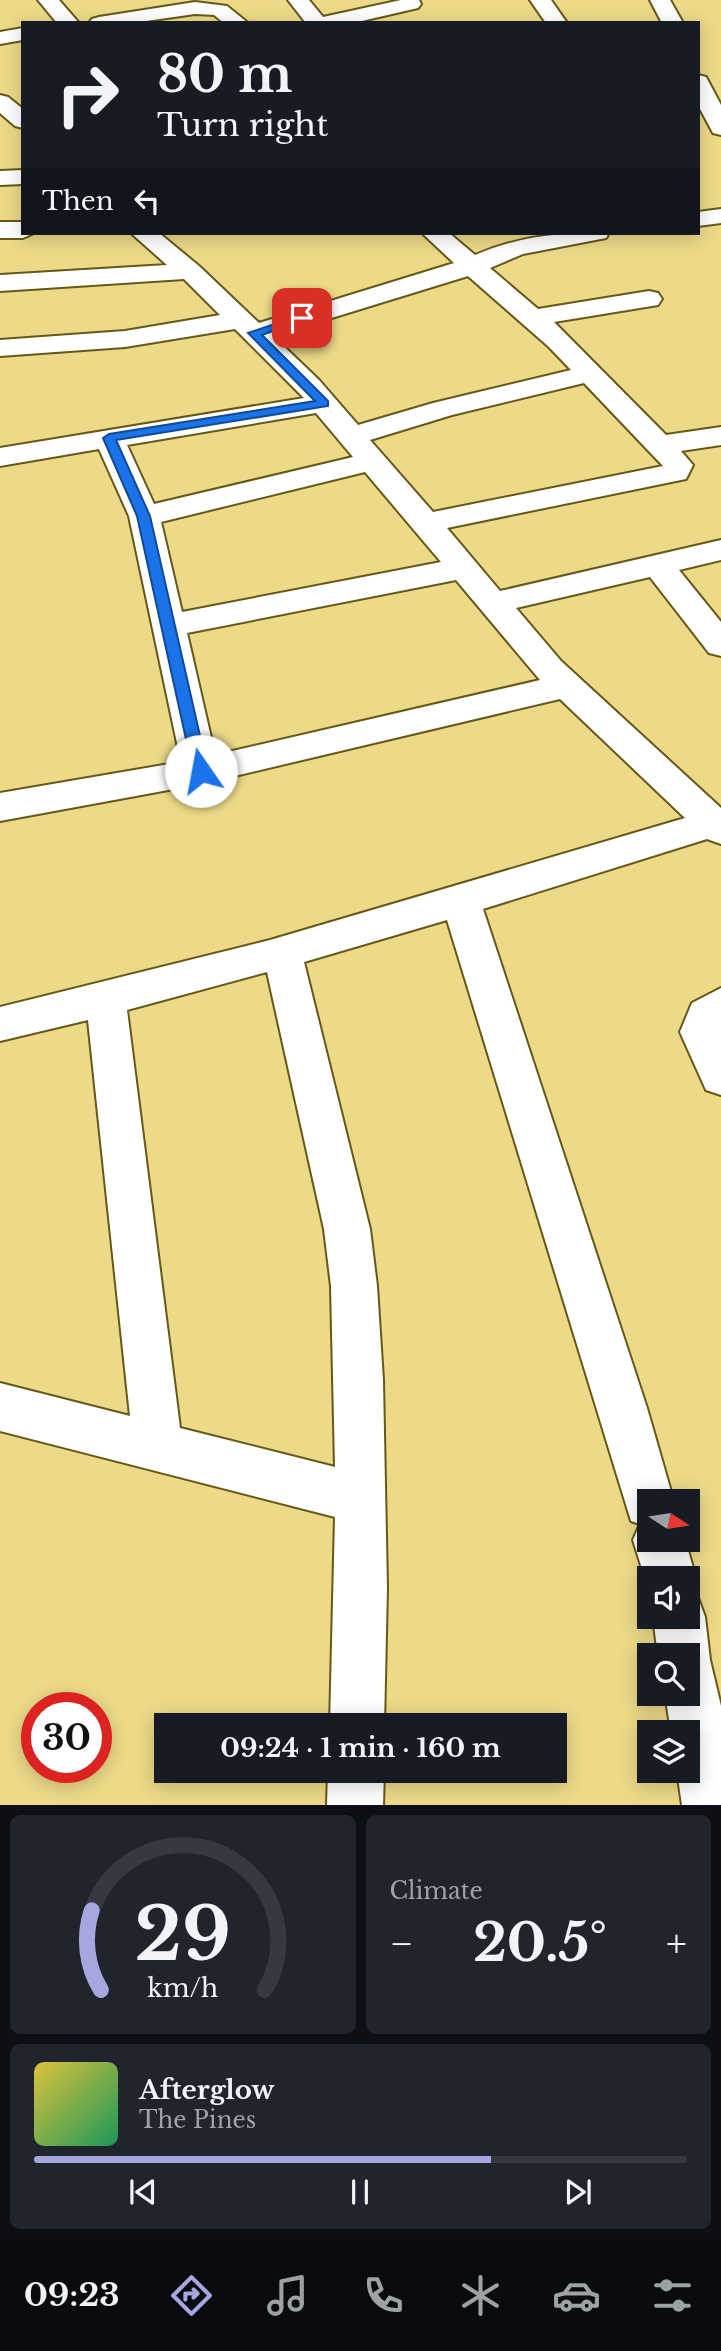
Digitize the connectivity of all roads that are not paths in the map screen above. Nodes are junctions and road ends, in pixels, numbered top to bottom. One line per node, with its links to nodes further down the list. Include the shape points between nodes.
1 (48, 0): 8 (street)
2 (298, 0): 11 (street)
3 (540, 0): 13 (street)
4 (660, 0): 14 (street)
5 (220, 5): 7 (street); 10 (street)
6 (413, 7): 12 (street)
7 (139, 13): 9 (street)
8 (67, 21)
9 (107, 21)
10 (236, 21)
11 (315, 21)
12 (334, 21)
13 (556, 21)
14 (672, 21)
15 (21, 34): 16 (street)
16 (0, 38)
17 (700, 88): 18 (street)
18 (711, 119)
19 (21, 177): 20 (street)
20 (0, 178)
21 (721, 216): 22 (street)
22 (700, 219)
23 (0, 230): 24 (street)
24 (21, 230)
25 (146, 235): 29 (street)
26 (436, 235): 28 (street)
27 (586, 235): 28 (street, via 517,247)
28 (472, 266): 32 (street); 33 (street)
29 (190, 271): 30 (street); 33 (street)
30 (0, 284)
31 (649, 299): 32 (street)
32 (532, 318): 35 (street)
33 (247, 327): 34 (street); 36 (street)
34 (0, 348)
35 (588, 374): 37 (street); 40 (street)
36 (324, 403): 37 (street); 39 (street)
37 (351, 436): 42 (street)
38 (721, 436): 40 (street)
39 (109, 438): 41 (street); 43 (street)
40 (659, 445): 44 (street, via 678,464 675,473)
41 (0, 457)
42 (372, 461): 43 (street); 44 (street)
43 (144, 516): 49 (street)
44 (425, 523): 47 (street)
45 (721, 550): 46 (street)
46 (658, 565): 48 (street); 50 (street)
47 (463, 568): 48 (street); 49 (street)
48 (493, 603): 51 (street)
49 (169, 625): 52 (street)
50 (721, 645)
51 (567, 685): 52 (street); 54 (street)
52 (201, 771): 53 (street)
53 (0, 807)
54 (717, 827): 55 (street)
55 (461, 902): 56 (street); 63 (street)
56 (282, 952): 57 (street); 64 (street, via 347,1229 359,1380)
57 (106, 1000): 59 (street); 62 (street)
58 (721, 1005): 60 (street, via 706,1015 701,1032)
59 (0, 1024)
60 (721, 1077)
61 (0, 1407): 62 (street)
62 (159, 1446): 64 (street)
63 (645, 1489)
64 (359, 1498): 66 (street)
65 (694, 1706): 69 (street)
66 (357, 1713)
67 (356, 1783): 68 (street)
68 (355, 1805)
69 (710, 1805)

